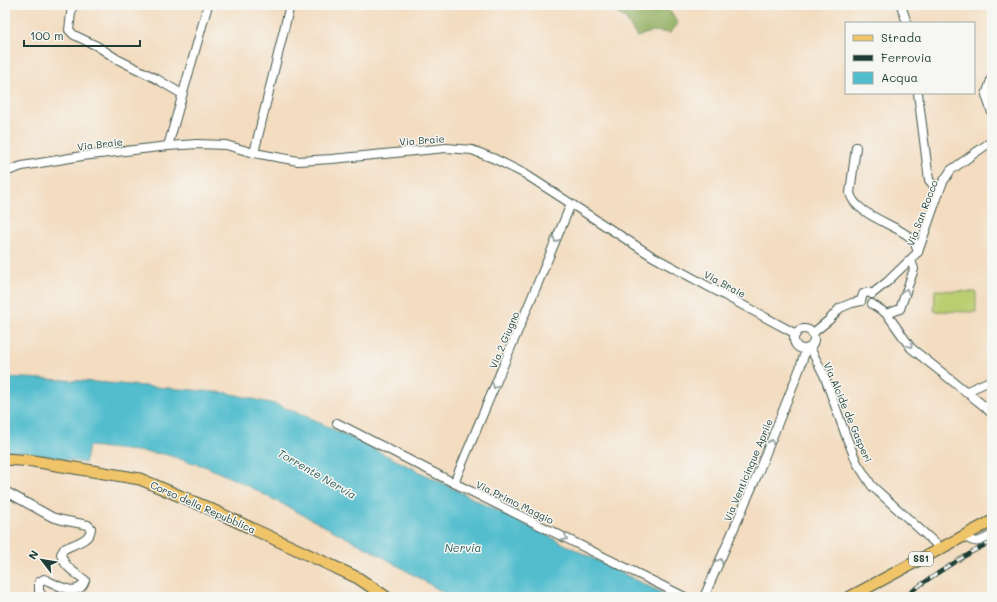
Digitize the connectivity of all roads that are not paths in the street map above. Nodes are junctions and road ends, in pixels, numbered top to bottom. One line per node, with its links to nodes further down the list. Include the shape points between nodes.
1 (72, 5): 7 (street, via 69,30 74,35)
2 (208, 5): 7 (street)
3 (290, 5): 13 (street)
4 (901, 5): 5 (street)
5 (907, 22)
6 (992, 77): 9 (street, via 986,95)
7 (182, 94): 11 (street)
8 (918, 94): 15 (street, via 929,180)
9 (992, 113)
10 (992, 141): 15 (street, Via San Rocco, via 951,170)
11 (168, 146): 13 (street, Via Braie, via 226,145); 14 (street, Via Braie, via 82,156 22,166)
12 (856, 147): 17 (street, via 851,198 875,218 911,238)
13 (254, 153): 16 (street, Via Braie, via 298,161 446,148 472,150 525,174)
14 (5, 172)
15 (939, 192): 17 (street, Via San Rocco)
16 (571, 204): 24 (street, Via Braie, via 652,256); 31 (street, Via 2 Giugno, one-way to 31)
17 (918, 252): 18 (street, Via San Rocco)
18 (911, 260): 19 (street, Via San Rocco); 22 (street, one-way to 18, via 900,308 914,269)
19 (872, 294): 20 (street, via 863,294); 21 (street)
20 (861, 301): 21 (street, via 864,305); 23 (street, via 840,308)
21 (872, 304): 22 (street)
22 (887, 314): 27 (street, one-way to 27, via 911,348)
23 (813, 333): 24 (street, via 804,329); 25 (street, via 813,344)
24 (796, 334): 25 (street, via 796,345)
25 (808, 348): 36 (street, Via Alcide de Gasperi, via 824,375 857,463 872,486); 40 (street, Via Venticinque Aprile, one-way to 25, via 756,478)
26 (992, 380): 27 (street)
27 (965, 392): 28 (street)
28 (992, 414)
29 (337, 423): 31 (street, Via Primo Maggio)
30 (5, 459): 38 (main road, Corso della Repubblica, via 33,461 140,480 208,508 358,578)
31 (454, 483): 39 (street, Via Primo Maggio, one-way to 39)
32 (5, 491): 37 (street, via 52,516 91,528 88,536 61,554 68,567 85,580 83,586 68,590 44,579 39,582)
33 (992, 521): 35 (main road, SS1)
34 (992, 535): 35 (street, via 978,542)
35 (964, 536): 36 (main road, SS1)
36 (939, 549): 41 (main road, SS1)
37 (42, 597)
38 (386, 597)
39 (685, 597)
40 (704, 597)
41 (850, 597)

